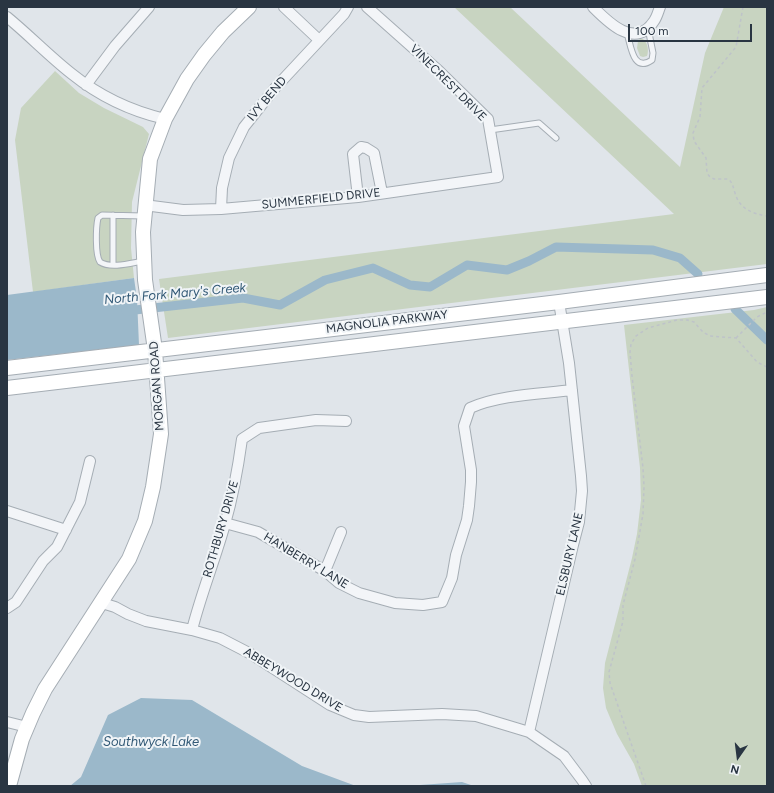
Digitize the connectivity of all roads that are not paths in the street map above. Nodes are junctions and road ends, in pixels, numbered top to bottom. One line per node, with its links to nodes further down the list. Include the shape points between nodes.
1 (10, 7): 9 (street)
2 (149, 7): 14 (street)
3 (249, 7): 15 (main road, MORGAN ROAD, via 204,55 187,79)
4 (284, 7): 13 (street)
5 (348, 7): 13 (street, IVY BEND)
6 (367, 7): 16 (street, VINECREST DRIVE, via 483,114 488,120)
7 (592, 7): 12 (street, via 612,26)
8 (660, 7): 11 (street, via 654,21)
9 (7, 10)
10 (7, 17): 14 (street)
11 (644, 30): 12 (street); 12 (lane, via 653,53 652,60 647,63 636,61)
12 (627, 33)
13 (319, 40): 21 (street, IVY BEND, via 244,127 229,158 222,188)
14 (86, 85): 15 (street, via 113,100)
15 (165, 119): 22 (main road, MORGAN ROAD, via 150,159)
16 (490, 130): 17 (lane, via 539,123); 18 (street, VINECREST DRIVE)
17 (556, 138)
18 (498, 177): 19 (street, SUMMERFIELD DRIVE)
19 (382, 193): 20 (street, SUMMERFIELD DRIVE); 20 (street, via 374,153 361,147 353,154)
20 (358, 197): 21 (street, SUMMERFIELD DRIVE)
21 (221, 209): 22 (street, SUMMERFIELD DRIVE)
22 (144, 211): 23 (lane); 24 (main road, MORGAN ROAD)
23 (114, 215): 25 (lane); 25 (lane, via 102,215 98,218 96,229 98,260)
24 (144, 261): 25 (lane); 33 (main road, MORGAN ROAD)
25 (113, 265)
26 (767, 276): 28 (main road, MAGNOLIA PARKWAY)
27 (767, 297): 30 (main road, MAGNOLIA PARKWAY)
28 (559, 302): 29 (main road, MAGNOLIA PARKWAY); 30 (street, ELSBURY LANE)
29 (430, 317): 31 (main road, MAGNOLIA PARKWAY); 32 (main road)
30 (562, 321): 32 (main road, MAGNOLIA PARKWAY); 38 (street, ELSBURY LANE)
31 (297, 333): 33 (main road, MAGNOLIA PARKWAY); 34 (main road)
32 (434, 336): 34 (main road, MAGNOLIA PARKWAY)
33 (155, 350): 35 (main road, MAGNOLIA PARKWAY); 36 (main road, MORGAN ROAD)
34 (300, 352): 36 (main road, MAGNOLIA PARKWAY)
35 (7, 368)
36 (157, 369): 37 (main road, MAGNOLIA PARKWAY); 46 (main road, MORGAN ROAD, via 161,434 154,487 145,521 129,559)
37 (7, 388)
38 (572, 390): 45 (street, HANBERRY LANE, via 481,403 470,408 464,426 471,476 469,506 452,578 442,602 423,605 380,599 339,583); 51 (street, ELSBURY LANE, via 582,491 579,522)
39 (346, 421): 42 (street, ROTHBURY DRIVE, via 316,420 260,428 242,439)
40 (90, 461): 43 (street, via 80,502)
41 (7, 511): 43 (street)
42 (226, 523): 45 (street, HANBERRY LANE, via 258,532); 48 (street, ROTHBURY DRIVE)
43 (66, 530): 47 (street, via 57,547 43,561 16,602)
44 (341, 532): 45 (street)
45 (325, 571)
46 (102, 603): 48 (street, ABBEYWOOD DRIVE, via 146,621); 50 (main road, MORGAN ROAD, via 45,690)
47 (7, 608)
48 (192, 630): 51 (street, ABBEYWOOD DRIVE, via 220,638 251,654 330,704 354,715 476,716)
49 (7, 722): 50 (street)
50 (27, 727): 52 (main road, MORGAN ROAD)
51 (529, 732): 53 (street, ABBEYWOOD DRIVE, via 564,756)
52 (9, 786)
53 (586, 786)

